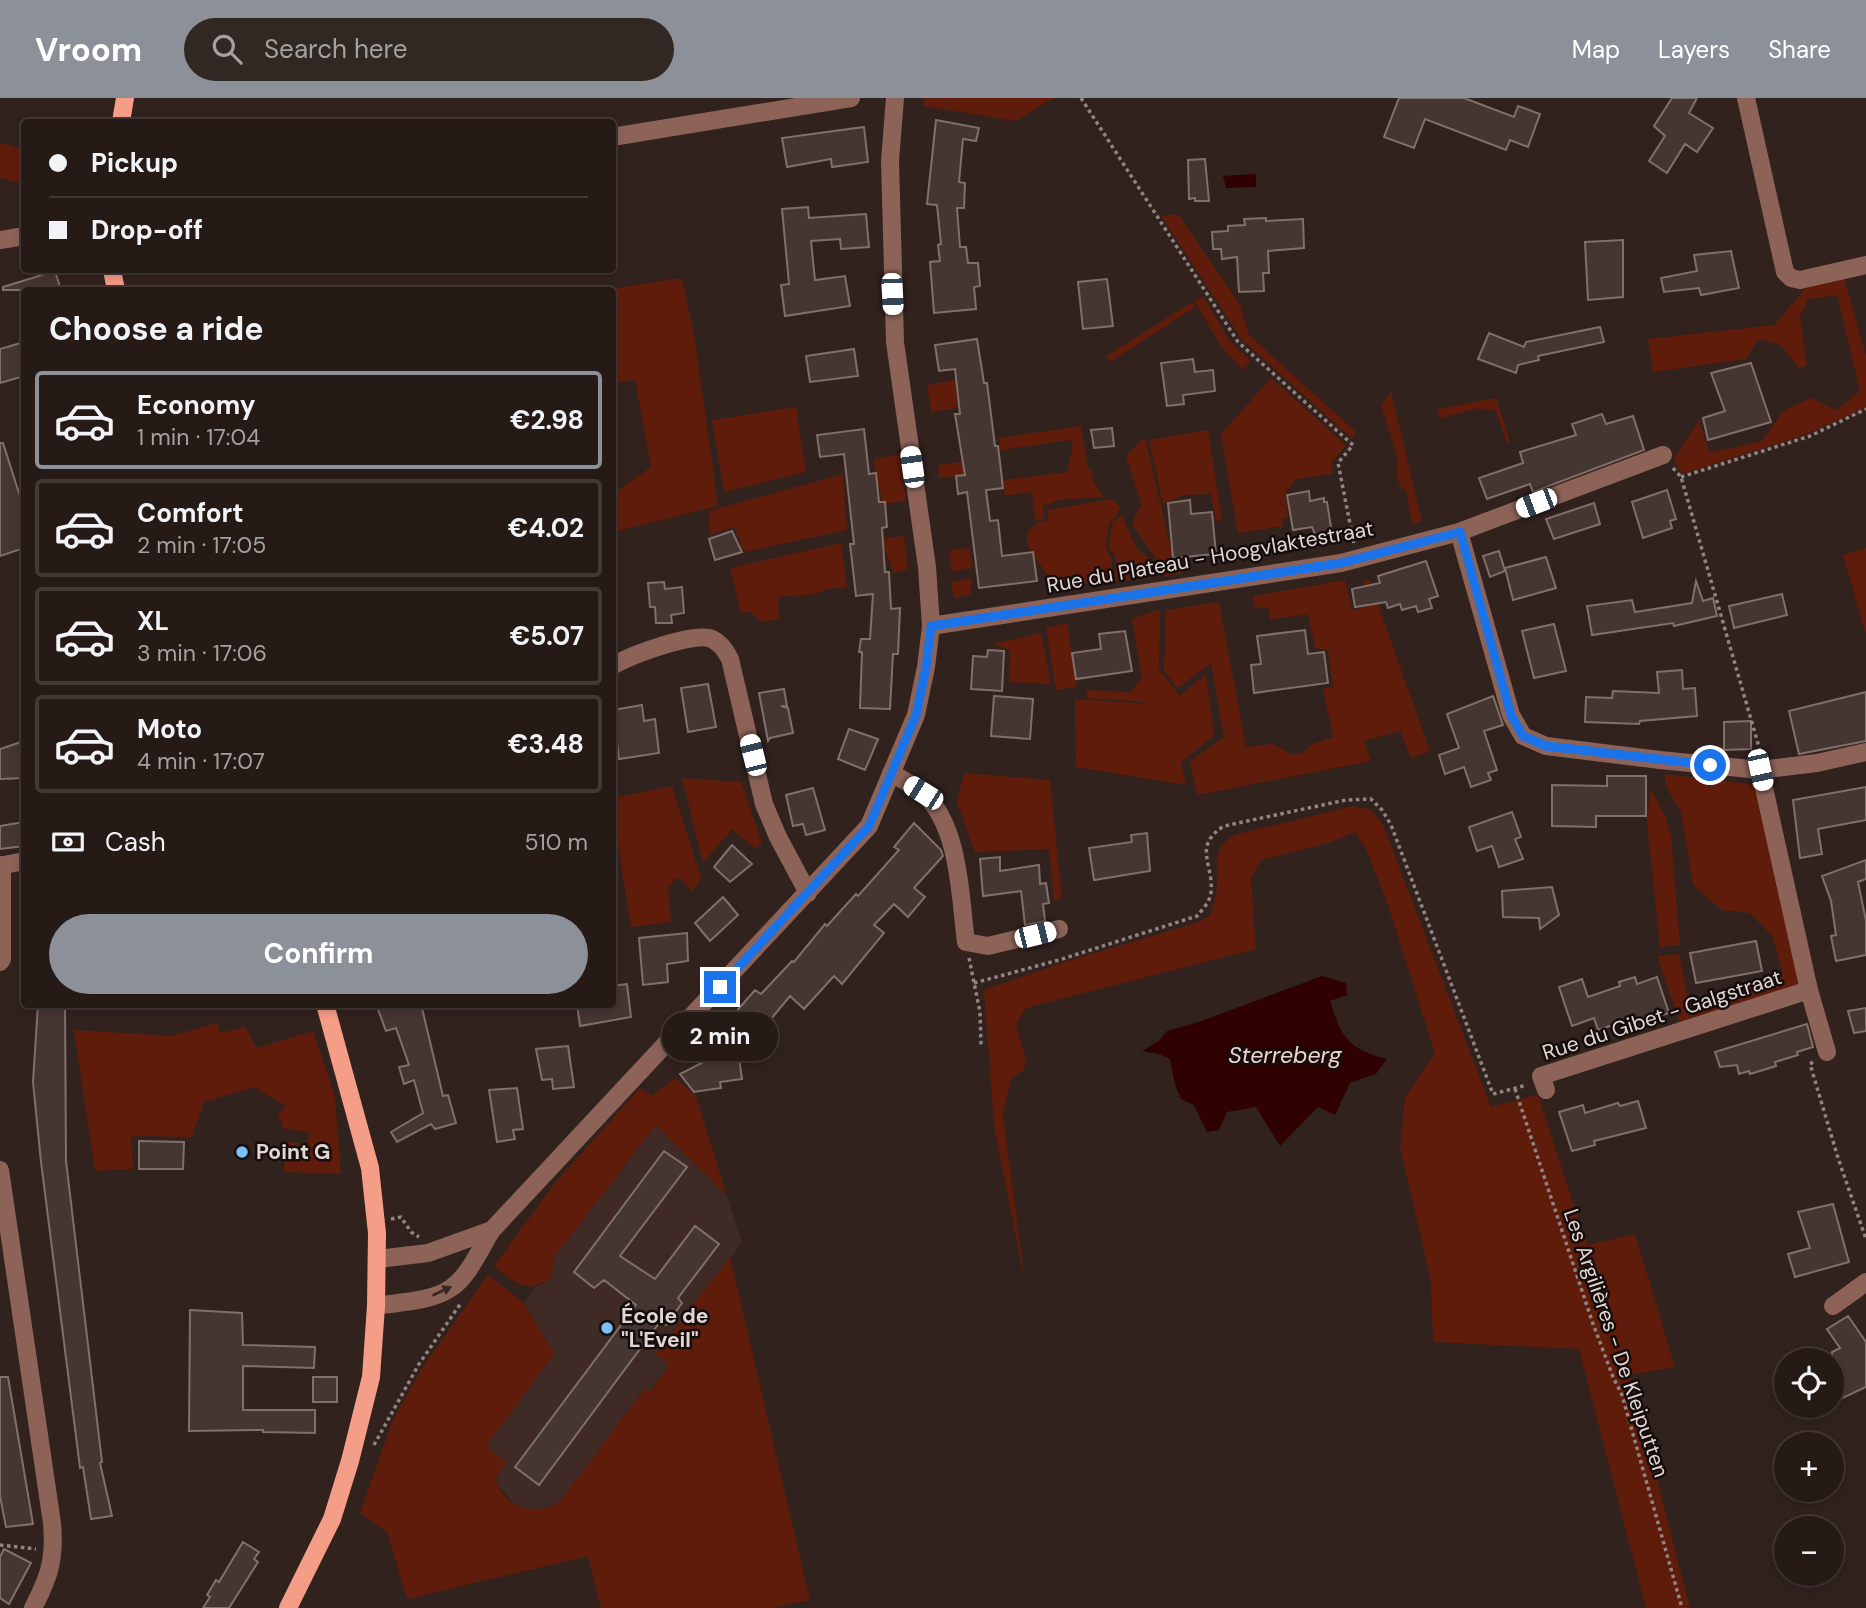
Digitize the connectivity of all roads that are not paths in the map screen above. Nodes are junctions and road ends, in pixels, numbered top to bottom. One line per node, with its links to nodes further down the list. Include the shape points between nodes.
1 (125, 98): 5 (main road)
2 (851, 98): 6 (street)
3 (895, 98): 12 (street, via 890,161 895,342)
4 (1746, 98): 9 (street, via 1786,272 1800,280)
5 (122, 119)
6 (616, 136)
7 (21, 236): 8 (street)
8 (0, 240)
9 (1866, 265)
10 (1663, 456): 11 (street, Rue du Plateau - Hoogvlaktestraat)
11 (1460, 532): 12 (street, Rue du Plateau - Hoogvlaktestraat, via 1357,559); 15 (street, via 1511,715 1523,736 1546,746)
12 (931, 626): 16 (street, via 916,715)
13 (616, 664): 19 (street, via 696,638 711,638 725,648 764,804)
14 (1866, 752): 15 (street)
15 (1760, 770): 22 (street, Rue du Gibet - Galgstraat)
16 (891, 773): 19 (street, via 869,826); 20 (street, via 923,793 942,817 954,853 966,942 988,946)
17 (21, 863): 18 (street)
18 (1, 866): 21 (street)
19 (808, 892): 27 (street)
20 (1059, 929)
21 (0, 962)
22 (1809, 990): 24 (street, Rue du Gibet - Galgstraat); 25 (street, Rue du Gibet - Galgstraat, via 1541,1076)
23 (326, 1008): 28 (main road, via 370,1167)
24 (1827, 1052)
25 (1545, 1086)
26 (0, 1170): 32 (street, via 52,1523 54,1551)
27 (492, 1230): 28 (street, via 428,1253); 30 (street, one-way to 27, via 449,1289 460,1281)
28 (378, 1259): 30 (main road)
29 (1866, 1282): 31 (street)
30 (376, 1306): 33 (main road, via 371,1377 350,1461 332,1519)
31 (1833, 1306)
32 (33, 1608)
33 (288, 1608)

